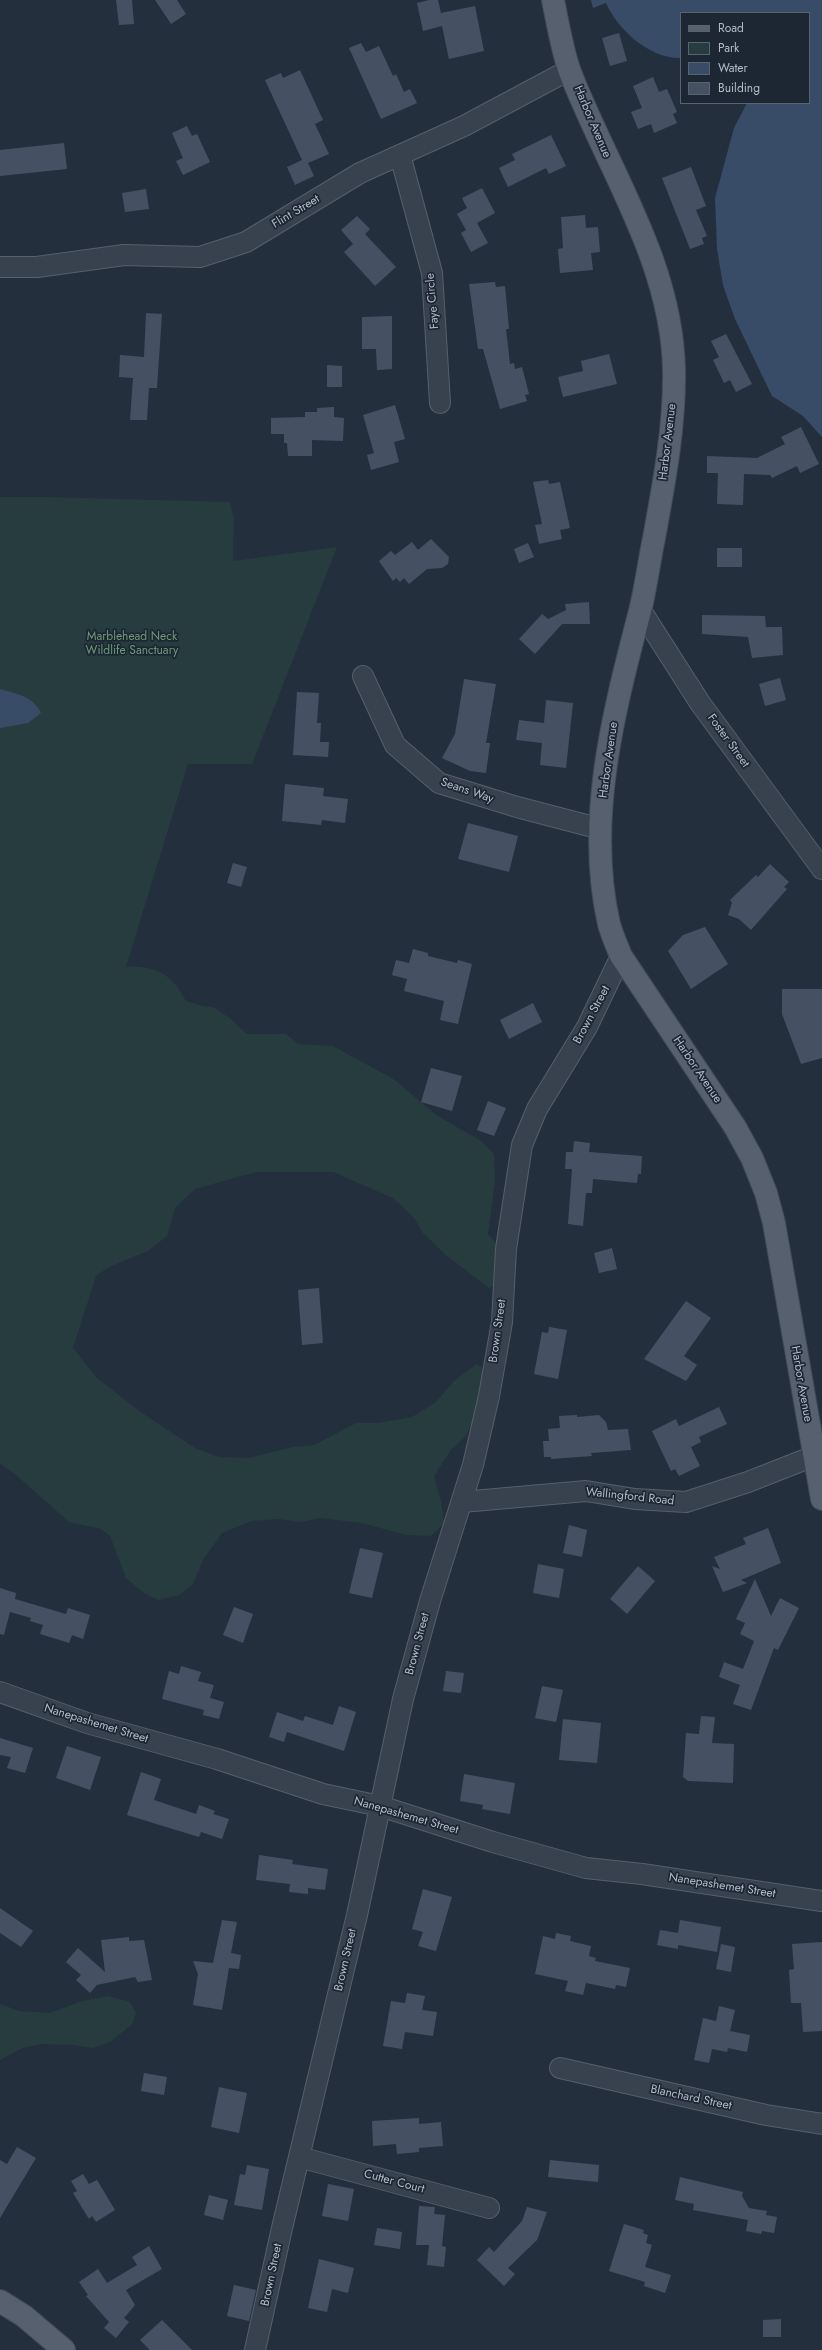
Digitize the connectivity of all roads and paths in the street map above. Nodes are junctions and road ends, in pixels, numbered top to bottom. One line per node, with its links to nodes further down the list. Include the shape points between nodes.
1 (553, 0): 2 (main road, Harbor Avenue)
2 (570, 70): 3 (street, Flint Street, via 464,126); 6 (main road, Harbor Avenue, via 645,238 663,291 670,326 674,369 673,409 660,503)
3 (400, 155): 4 (street, Flint Street, via 360,173 246,242 200,257 124,255 37,267); 5 (street, Faye Circle, via 432,273)
4 (0, 267)
5 (440, 404)
6 (640, 609): 8 (main road, Harbor Avenue, via 625,661 611,732); 9 (street, Foster Street, via 700,703)
7 (363, 676): 8 (street, Seans Way, via 394,745 439,783 517,807)
8 (601, 828): 10 (main road, Harbor Avenue, via 600,864 610,925)
9 (822, 869)
10 (621, 956): 11 (main road, Harbor Avenue, via 735,1127 752,1158 766,1193 774,1223); 13 (street, Brown Street, via 587,1027 537,1109 522,1145 506,1249 500,1329 489,1396)
11 (818, 1456): 12 (main road, Harbor Avenue); 13 (street, Wallingford Road, via 686,1502 635,1499 586,1491)
12 (822, 1498)
13 (462, 1502): 15 (street, Brown Street, via 430,1600 403,1699)
14 (0, 1692): 15 (street, Nanepashemet Street, via 87,1724 217,1759 323,1794)
15 (380, 1806): 16 (street, Nanepashemet Street, via 586,1868); 19 (street, Brown Street, via 357,1915)
16 (822, 1901)
17 (560, 2068): 18 (street, Blanchard Street, via 766,2115)
18 (822, 2124)
19 (299, 2157): 20 (street, Cutter Court); 23 (street, Brown Street)
20 (489, 2208)
21 (0, 2301): 22 (main road, via 24,2316)
22 (64, 2350)
23 (255, 2350)

